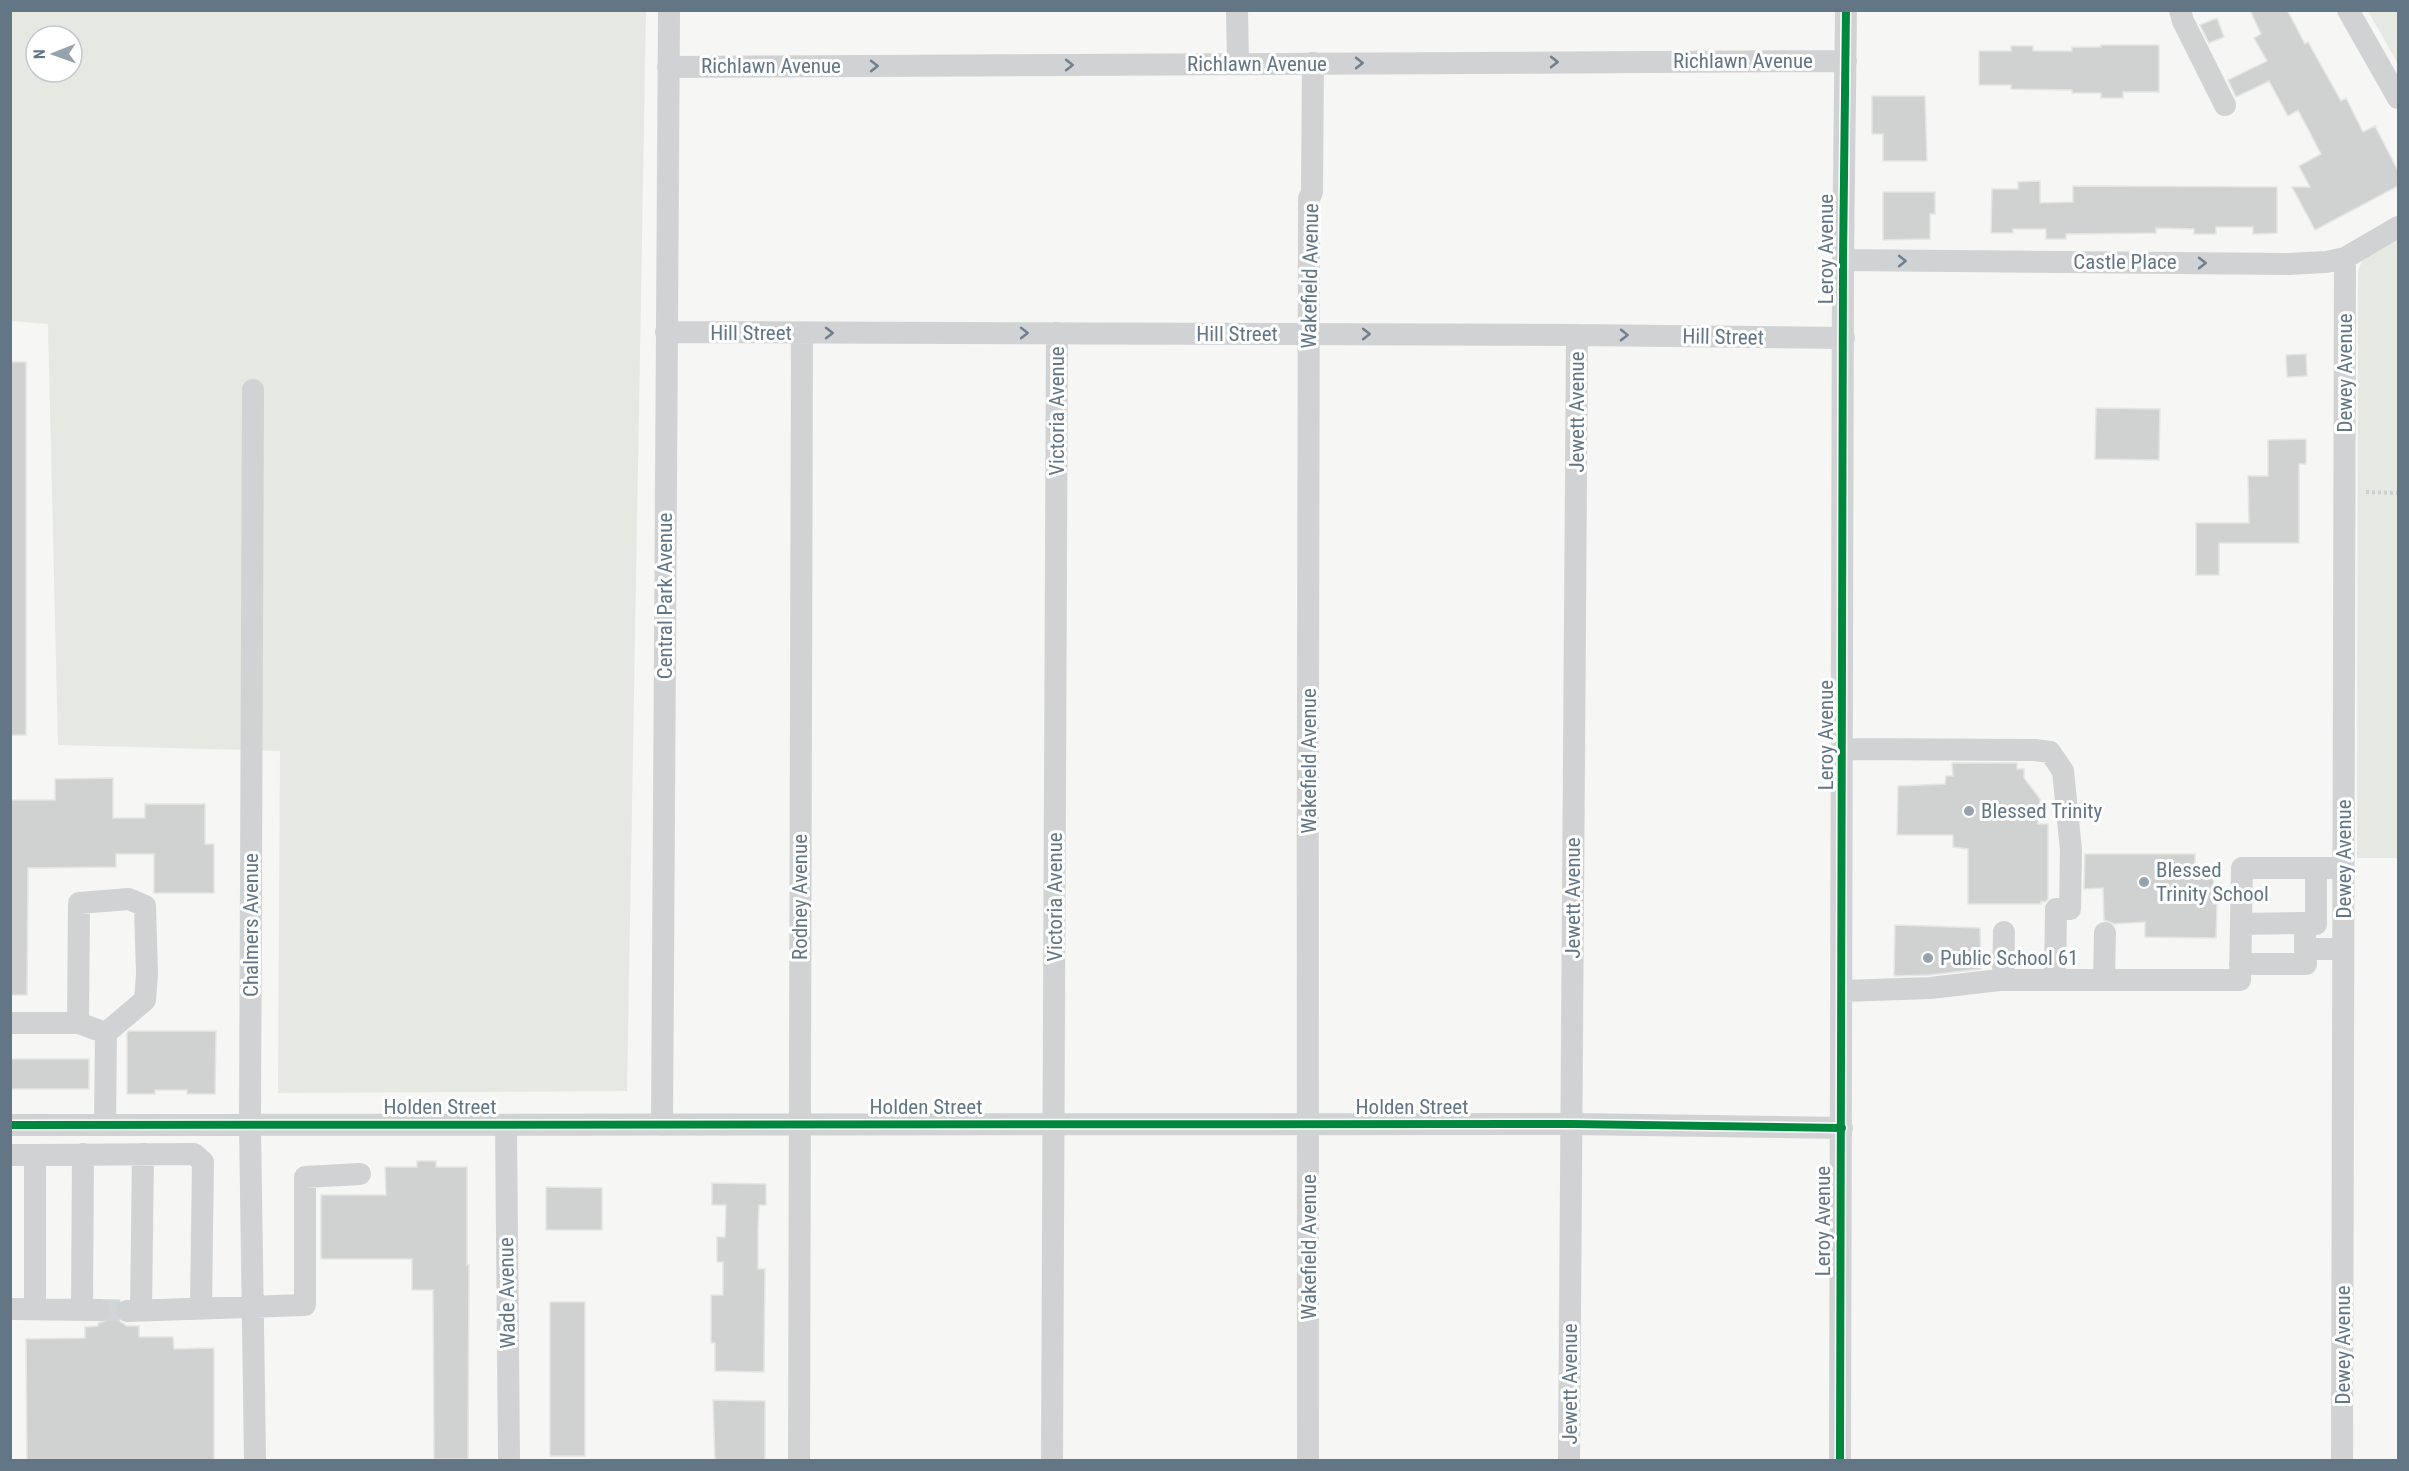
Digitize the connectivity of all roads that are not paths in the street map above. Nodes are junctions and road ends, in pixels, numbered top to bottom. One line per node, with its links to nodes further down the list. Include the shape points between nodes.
1 (669, 10): 9 (street, Central Park Avenue)
2 (1237, 10): 8 (street)
3 (1846, 10): 6 (street, Leroy Avenue)
4 (2180, 10): 11 (street)
5 (2348, 10): 10 (street)
6 (1846, 61): 7 (street, Richlawn Avenue, one-way to 6); 14 (street, Leroy Avenue)
7 (1313, 63): 8 (street, Richlawn Avenue); 18 (street, Wakefield Avenue)
8 (1238, 64): 9 (street, Richlawn Avenue, one-way to 8)
9 (668, 67): 15 (street, Central Park Avenue)
10 (2398, 98)
11 (2224, 105)
12 (2398, 227): 13 (street, Castle Place)
13 (2345, 258): 14 (street, Castle Place, one-way to 13, via 2288,264); 24 (street, Dewey Avenue)
14 (1843, 260): 20 (street, Leroy Avenue)
15 (666, 332): 16 (street, Hill Street); 44 (street, Central Park Avenue)
16 (802, 333): 17 (street, Hill Street, one-way to 17); 45 (street, Rodney Avenue)
17 (1057, 333): 18 (street, Hill Street); 46 (street, Victoria Avenue)
18 (1308, 334): 19 (street, Hill Street, one-way to 19); 47 (street, Wakefield Avenue)
19 (1577, 335): 20 (street, Hill Street, one-way to 20); 39 (street, Jewett Avenue)
20 (1844, 338): 22 (street, Leroy Avenue)
21 (253, 390): 42 (street, Chalmers Avenue)
22 (1844, 749): 32 (street, via 2050,752 2063,771 2071,850 2070,909 2056,909); 35 (street, Leroy Avenue)
23 (2316, 868): 24 (street); 25 (street, via 2316,924); 26 (street, via 2242,868)
24 (2343, 868): 30 (street, Dewey Avenue)
25 (2305, 923): 26 (street); 29 (street)
26 (2241, 924): 31 (street)
27 (2004, 932): 33 (street)
28 (2105, 933): 34 (street)
29 (2305, 949): 30 (street); 31 (street, via 2306,964)
30 (2343, 949): 65 (street, Dewey Avenue)
31 (2240, 964): 34 (street, via 2240,980)
32 (2055, 979): 33 (street); 34 (street)
33 (2003, 980): 35 (street)
34 (2104, 980)
35 (1843, 991): 48 (street, Leroy Avenue)
36 (10, 1023): 37 (street)
37 (78, 1023): 38 (street); 38 (street, via 79,903 129,899 145,906 145,1000)
38 (106, 1034): 41 (street)
39 (1572, 1124): 47 (street, Holden Street); 48 (street, Holden Street); 63 (street, Jewett Avenue)
40 (10, 1125): 41 (street, Holden Street)
41 (115, 1125): 42 (street, Holden Street); 50 (street)
42 (250, 1125): 43 (street, Holden Street); 54 (street, Chalmers Avenue)
43 (506, 1125): 44 (street, Holden Street); 59 (street, Wade Avenue)
44 (662, 1125): 45 (street, Holden Street)
45 (800, 1125): 46 (street, Holden Street); 60 (street, Rodney Avenue)
46 (1054, 1125): 47 (street, Holden Street); 61 (street, Victoria Avenue)
47 (1310, 1125): 62 (street, Wakefield Avenue)
48 (1842, 1128): 64 (street, Leroy Avenue)
49 (83, 1154): 50 (street); 52 (street); 57 (street, via 90,1310)
50 (134, 1154): 55 (street, via 194,1154 202,1162); 55 (street, via 134,1311)
51 (10, 1155): 52 (street)
52 (35, 1155): 57 (street)
53 (360, 1174): 54 (street, via 305,1177 305,1305)
54 (252, 1305): 55 (street); 58 (street, Chalmers Avenue)
55 (201, 1308)
56 (10, 1309): 57 (street)
57 (34, 1309)
58 (255, 1461)
59 (509, 1461)
60 (799, 1461)
61 (1052, 1461)
62 (1308, 1461)
63 (1569, 1461)
64 (1840, 1461)
65 (2342, 1461)

